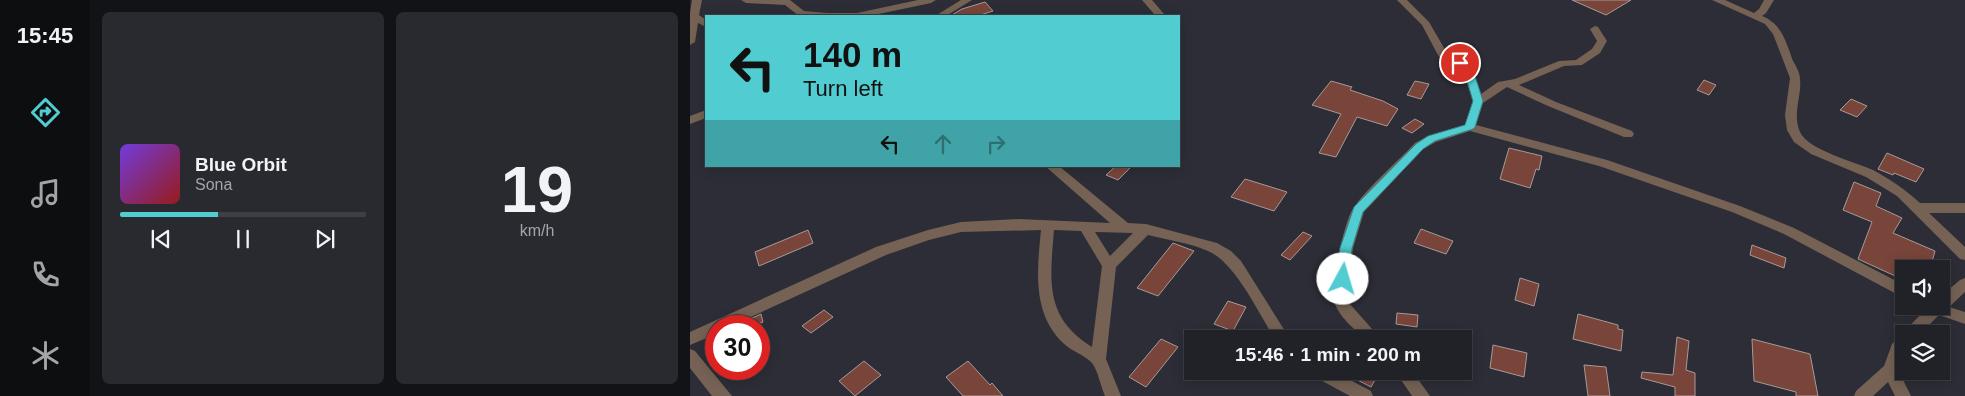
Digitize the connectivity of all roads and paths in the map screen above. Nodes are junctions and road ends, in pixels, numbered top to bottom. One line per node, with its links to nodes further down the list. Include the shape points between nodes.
1 (696, 0): 13 (street)
2 (746, 0): 9 (street, via 787,2 801,14)
3 (931, 0): 10 (street)
4 (967, 0): 11 (street)
5 (1147, 0): 12 (street)
6 (1402, 0): 19 (street, via 1426,24 1443,55 1468,70)
7 (1716, 0): 14 (street)
8 (1769, 0): 14 (street, via 1763,11)
9 (814, 15)
10 (862, 15)
11 (942, 15)
12 (1158, 15)
13 (693, 16): 15 (street); 17 (street)
14 (1755, 16): 25 (street, via 1768,22 1778,33 1793,71 1791,115 1798,139 1815,152 1890,185)
15 (705, 23)
16 (1595, 29): 18 (street, via 1602,41 1590,56 1578,63 1562,63 1537,75)
17 (690, 42)
18 (1508, 83): 19 (street, via 1498,86); 23 (street, via 1545,102)
19 (1478, 101): 22 (street)
20 (705, 114): 21 (street)
21 (690, 120)
22 (1470, 127): 34 (street, via 1603,163 1736,209 1789,231); 42 (street, via 1419,146 1358,210 1346,248 1341,294 1346,311)
23 (1628, 134)
24 (1052, 167): 29 (street)
25 (1917, 208): 26 (street); 31 (street)
26 (1965, 208)
27 (1048, 225): 28 (street); 37 (street, via 990,224 928,235 880,252); 47 (street, via 1044,280 1056,324 1068,339)
28 (1084, 226): 29 (street); 32 (street)
29 (1124, 227): 30 (street)
30 (1146, 229): 32 (street); 41 (street, via 1212,247 1226,255 1236,264)
31 (1965, 254)
32 (1109, 265): 47 (street)
33 (1965, 284): 35 (street)
34 (1895, 287)
35 (1950, 296)
36 (1950, 312): 39 (street)
37 (741, 315)
38 (1928, 315): 40 (street)
39 (1965, 318)
40 (1919, 325)
41 (1277, 330)
42 (1365, 330)
43 (705, 332): 44 (street)
44 (690, 339)
45 (690, 356): 51 (street)
46 (1895, 358): 48 (street)
47 (1098, 359): 52 (street)
48 (1890, 370): 55 (street); 56 (street)
49 (1335, 380): 53 (street)
50 (1410, 380): 54 (street)
51 (719, 395)
52 (1112, 396)
53 (1365, 396)
54 (1422, 396)
55 (1862, 396)
56 (1903, 396)

